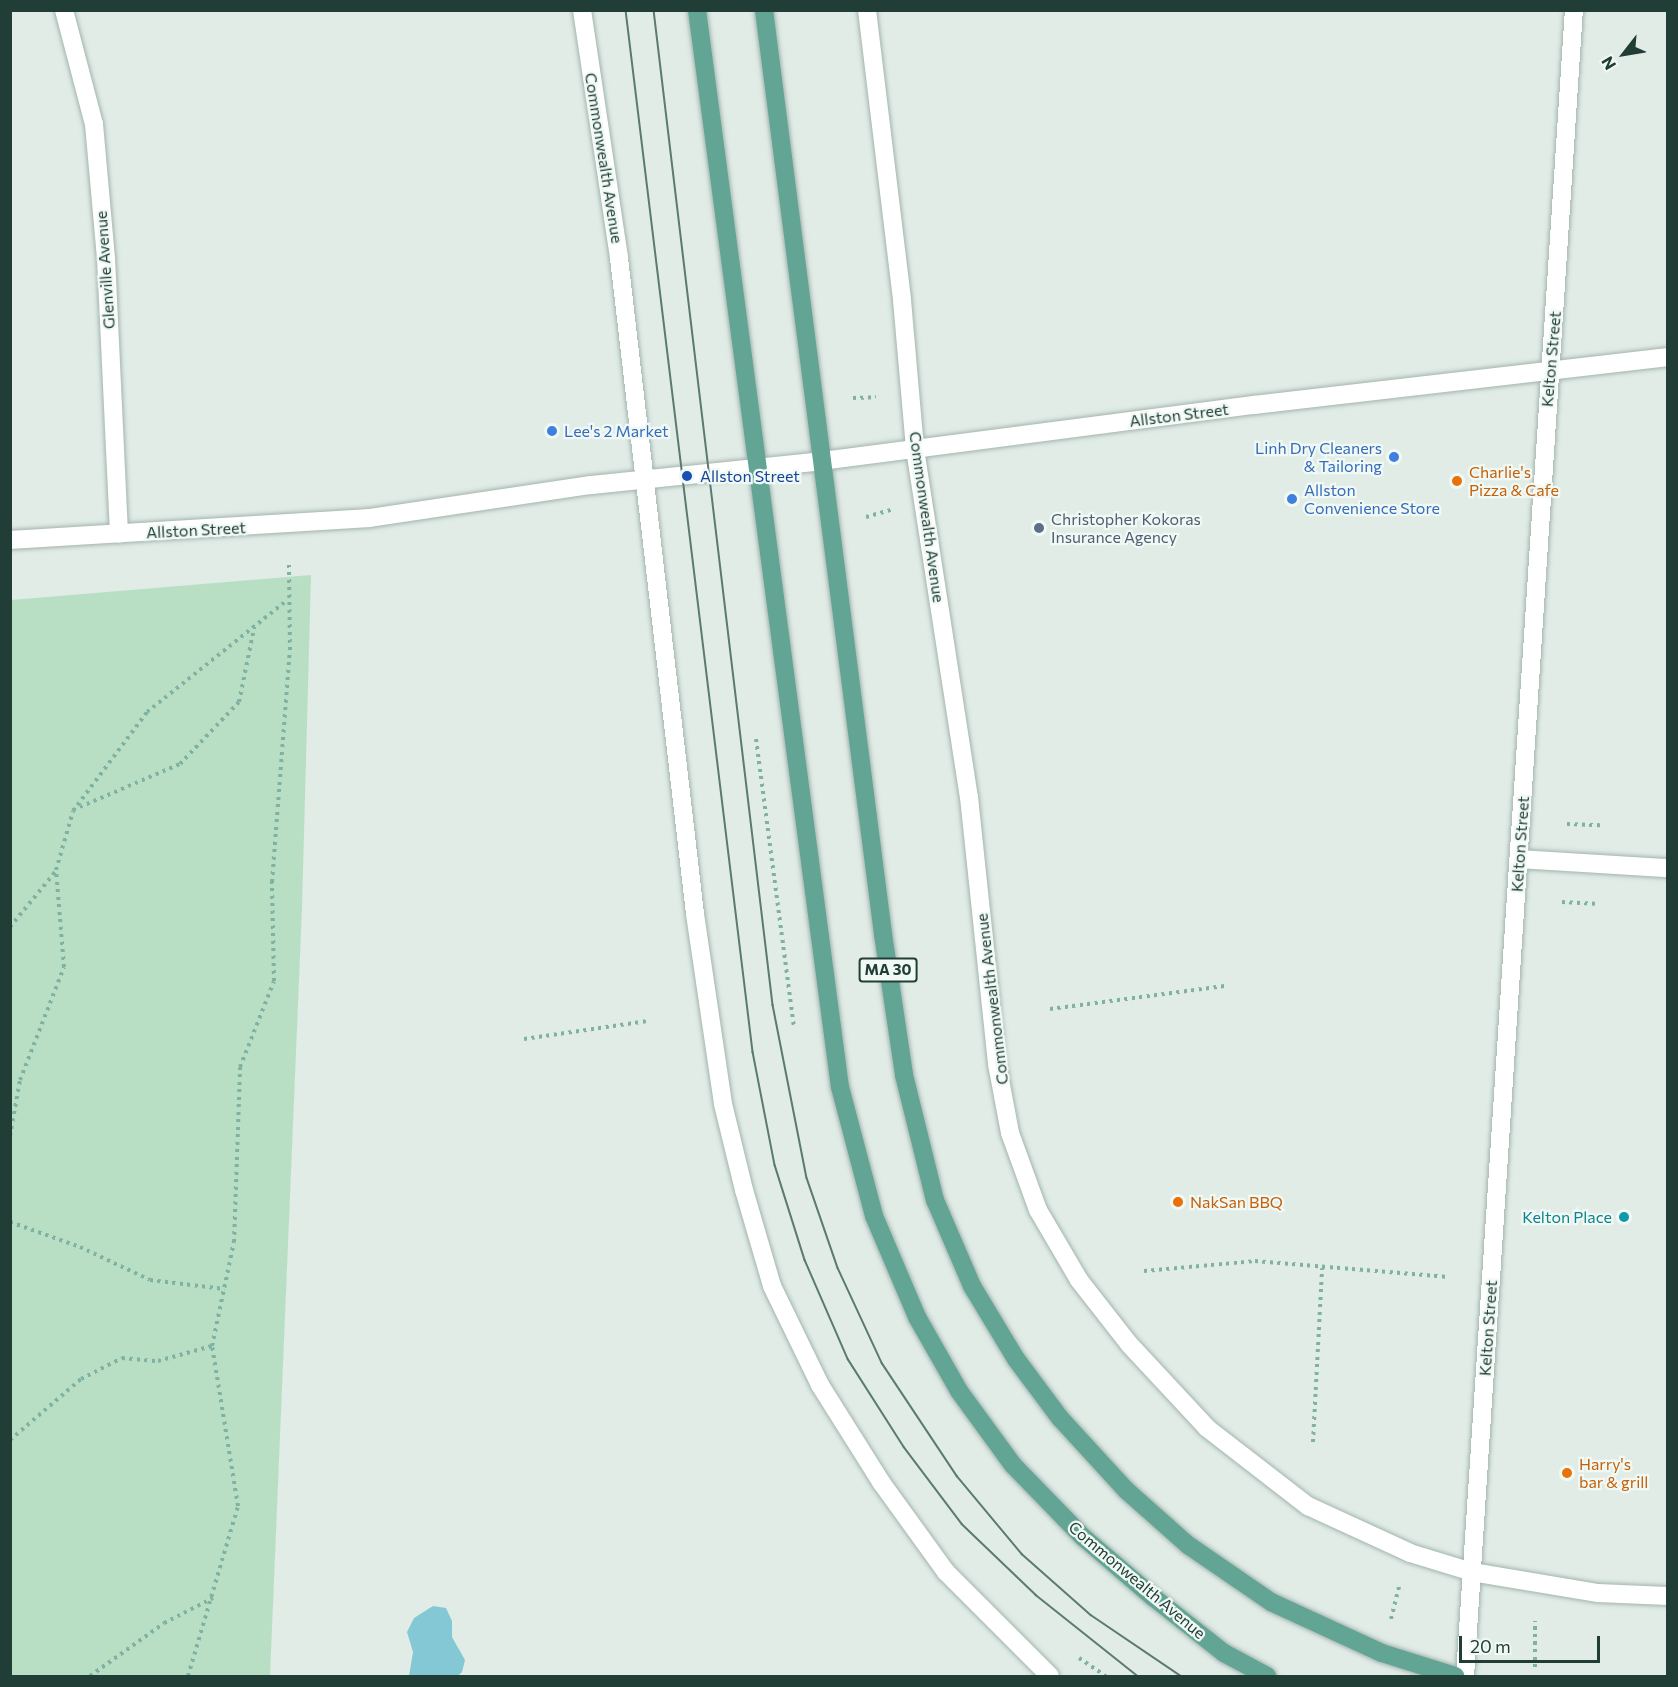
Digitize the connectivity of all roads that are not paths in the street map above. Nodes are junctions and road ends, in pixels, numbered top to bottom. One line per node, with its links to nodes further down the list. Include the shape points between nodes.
1 (64, 10): 13 (street, Glenville Avenue, via 94,124)
2 (582, 10): 12 (street, Commonwealth Avenue, via 619,258)
3 (697, 10): 11 (main road, Commonwealth Avenue)
4 (764, 10): 10 (main road, MA 30)
5 (867, 10): 9 (street, Commonwealth Avenue, via 902,300)
6 (1574, 10): 8 (street, Kelton Street)
7 (1668, 357): 8 (street, Allston Street)
8 (1551, 373): 9 (street, Allston Street, via 1254,405); 15 (street, Kelton Street)
9 (915, 449): 10 (street, Allston Street); 17 (street, Commonwealth Avenue, via 969,796 997,1064 1010,1133 1038,1210 1079,1280 1121,1335 1207,1428 1308,1506 1410,1553)
10 (822, 461): 11 (street, Allston Street); 21 (main road, MA 30, via 904,1075 935,1200 972,1286 1016,1359 1060,1418 1125,1490 1188,1545 1271,1602 1382,1653)
11 (759, 468): 12 (street, Allston Street); 20 (main road, Commonwealth Avenue, via 840,1087 874,1216 908,1297 959,1391 1013,1465 1083,1537 1153,1597 1224,1653)
12 (644, 479): 13 (street, Allston Street, via 327,522); 19 (street, Commonwealth Avenue, via 695,914 723,1104 772,1286 820,1385 881,1482 946,1572)
13 (119, 534): 14 (street, Allston Street)
14 (10, 540)
15 (1520, 859): 16 (street); 17 (street, Kelton Street)
16 (1668, 868)
17 (1472, 1572): 18 (street, Commonwealth Avenue, via 1598,1593); 22 (street, Kelton Street)
18 (1668, 1596)
19 (1050, 1677)
20 (1267, 1677)
21 (1455, 1677)
22 (1465, 1677)

